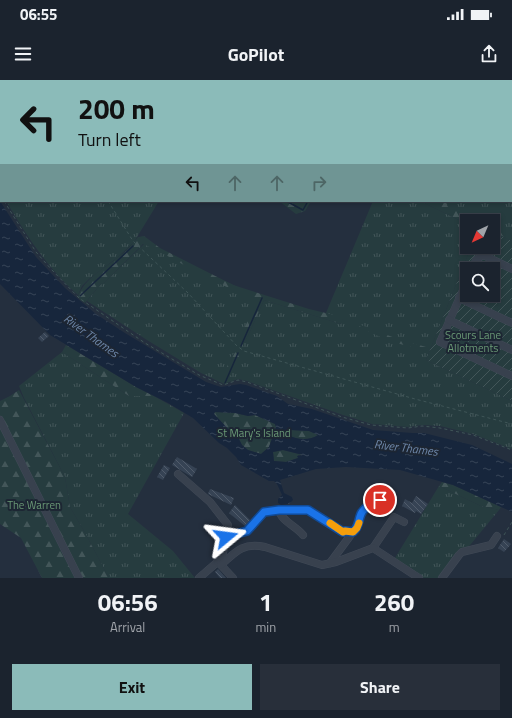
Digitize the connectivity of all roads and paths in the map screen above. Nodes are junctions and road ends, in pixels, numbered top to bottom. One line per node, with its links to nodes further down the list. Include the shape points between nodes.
1 (5, 202): 14 (path, via 36,252 79,298 127,331 200,375 223,385 238,380 247,382 371,425 440,428 472,435)
2 (109, 202): 13 (path, via 133,241 188,293 236,346 244,351)
3 (475, 262): 4 (street, via 483,255)
4 (498, 262)
5 (500, 263): 6 (street)
6 (512, 269)
7 (459, 298): 8 (street); 9 (street)
8 (449, 320): 10 (street); 11 (street, via 440,342)
9 (512, 323)
10 (512, 350)
11 (512, 376)
12 (0, 420): 27 (street)
13 (512, 424)
14 (512, 450)
15 (178, 474): 23 (street, via 210,502 228,525)
16 (380, 500): 20 (street, via 365,509 353,532)
17 (279, 510): 20 (street, via 308,510); 21 (street, via 282,517); 23 (street, via 264,512 247,531)
18 (404, 522): 24 (street, via 394,517)
19 (512, 522): 22 (path, via 504,535)
20 (343, 532): 26 (street, via 350,536)
21 (303, 535)
22 (497, 536): 31 (street, via 491,545 462,552)
23 (226, 537): 25 (street)
24 (373, 548): 26 (street); 30 (street)
25 (219, 563): 26 (street, via 243,547 257,545 317,564); 28 (street); 29 (street)
26 (330, 563)
27 (79, 578)
28 (199, 578)
29 (233, 578)
30 (419, 578)
31 (442, 578)

